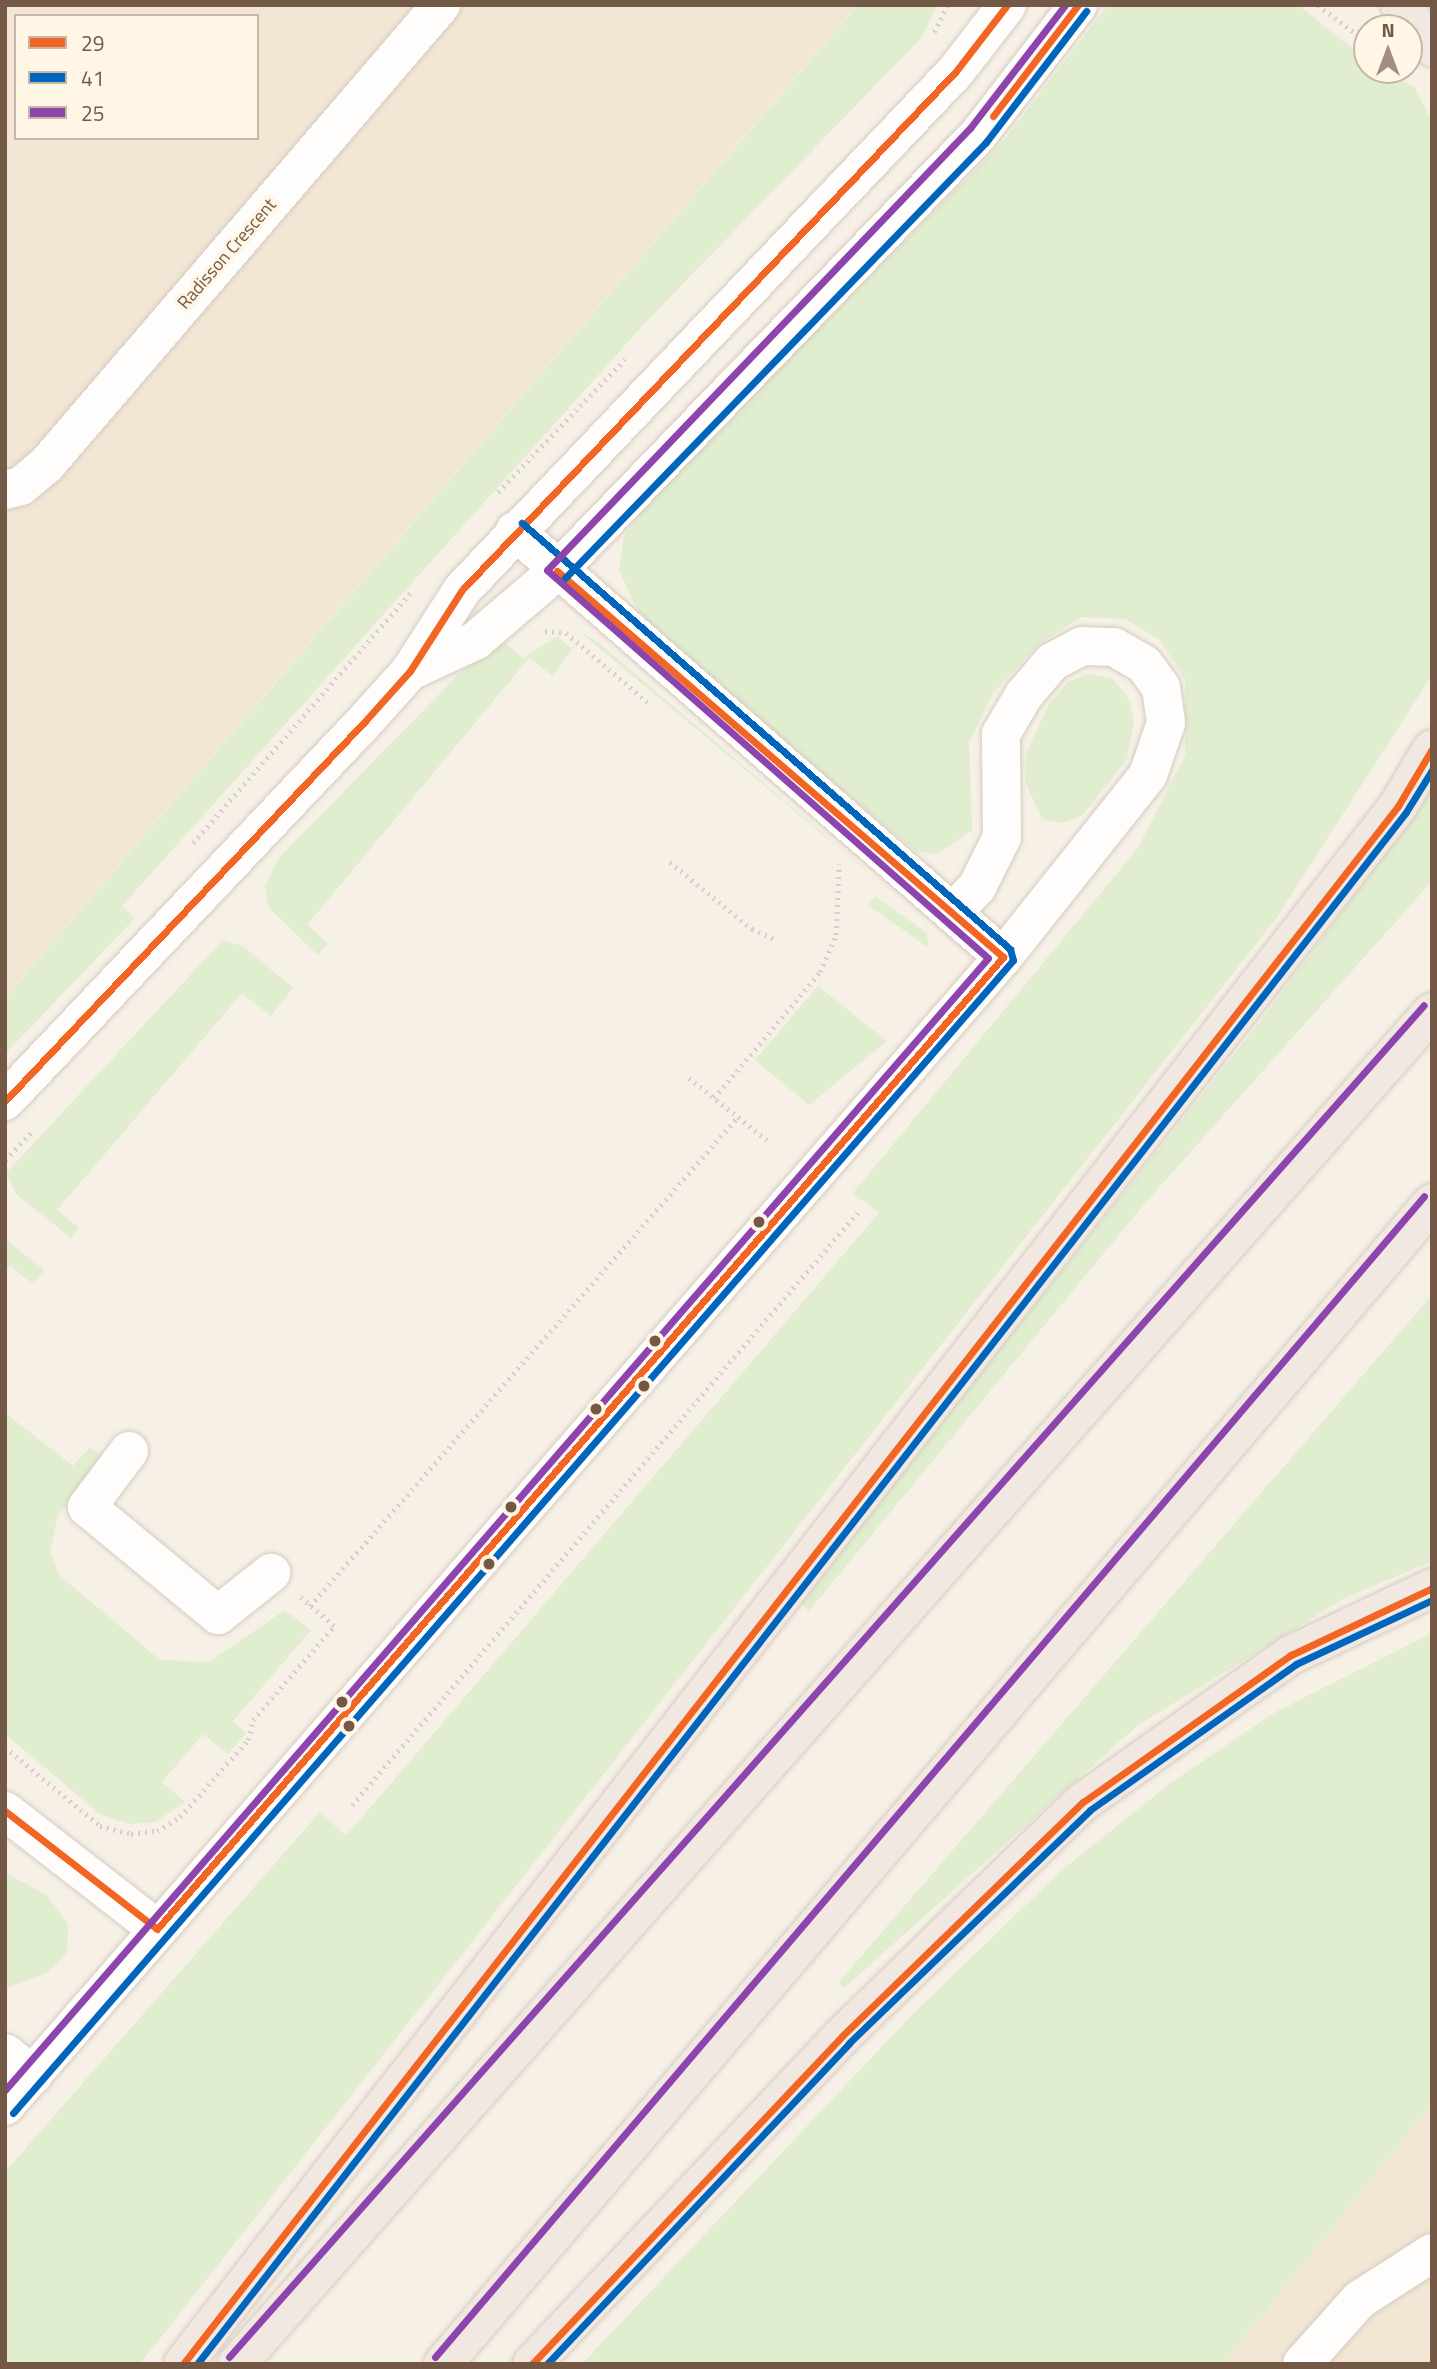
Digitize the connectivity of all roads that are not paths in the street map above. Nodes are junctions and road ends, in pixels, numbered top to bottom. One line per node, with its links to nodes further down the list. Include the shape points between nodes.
1 (440, 5): 8 (street, Radisson Crescent, via 47,464 21,486)
2 (983, 5): 7 (street)
3 (1007, 5): 7 (street)
4 (1078, 5): 10 (street, via 978,135)
5 (1400, 5): 6 (highway)
6 (1432, 47)
7 (956, 71): 9 (street)
8 (5, 490)
9 (515, 531): 10 (street); 11 (street, via 462,590)
10 (557, 570): 11 (street, via 475,641); 13 (street)
11 (410, 671): 16 (street)
12 (1432, 749): 26 (highway, via 1398,806)
13 (953, 912): 14 (street); 14 (street, via 977,887 1002,837 1001,734 1024,695 1052,663 1082,646 1114,647 1144,664 1161,687 1166,723 1148,775)
14 (1003, 957): 22 (street)
15 (1432, 1012): 27 (highway)
16 (5, 1101)
17 (1432, 1203): 28 (highway)
18 (128, 1451): 19 (street, via 87,1507 218,1615)
19 (271, 1573)
20 (1432, 1588): 29 (highway, via 1291,1655 1083,1802 842,2036)
21 (5, 1811): 22 (street)
22 (156, 1929): 23 (street)
23 (19, 2064): 24 (street)
24 (5, 2106)
25 (1432, 2253): 30 (street, via 1359,2300)
26 (183, 2364)
27 (237, 2364)
28 (443, 2364)
29 (532, 2364)
30 (1301, 2364)

